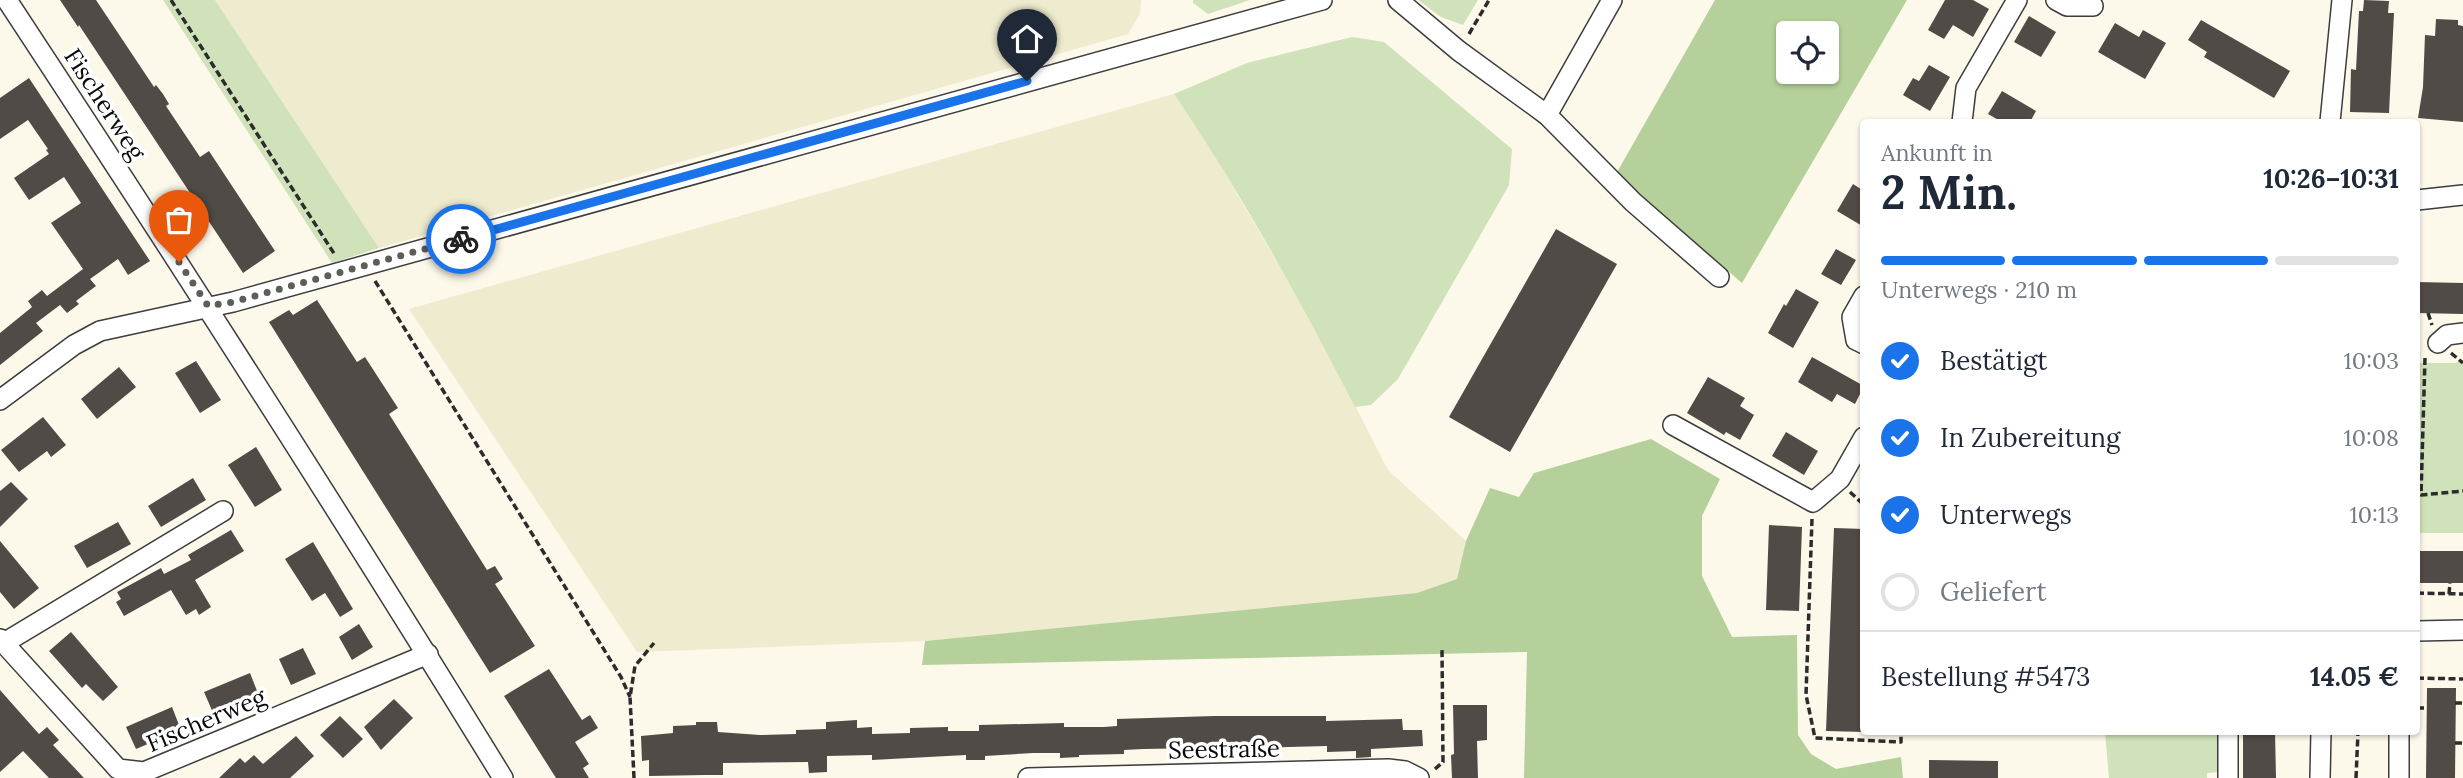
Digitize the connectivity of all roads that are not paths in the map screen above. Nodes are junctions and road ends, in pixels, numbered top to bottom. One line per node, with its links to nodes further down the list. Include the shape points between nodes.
1 (7, 0): 16 (street, Fischerweg)
2 (1322, 0): 16 (street)
3 (1398, 0): 9 (street)
4 (1612, 0): 9 (street)
5 (2017, 0): 10 (street, via 1966,88)
6 (2056, 0): 8 (street, via 2067,6)
7 (2343, 0): 11 (street)
8 (2093, 6)
9 (1547, 115): 14 (street, via 1633,202)
10 (1962, 119)
11 (2330, 119)
12 (2463, 195): 13 (street)
13 (2420, 200)
14 (1719, 277)
15 (1860, 303): 18 (street, via 1852,317)
16 (208, 306): 20 (street, via 100,331); 27 (street, Fischerweg)
17 (2463, 334): 19 (street, via 2448,335)
18 (1860, 342)
19 (2438, 344)
20 (0, 400)
21 (1673, 425): 22 (street, via 1813,502 1840,480)
22 (1860, 445)
23 (223, 511): 26 (street, Fischerweg)
24 (2420, 631): 25 (street)
25 (2463, 631)
26 (2, 641): 27 (street, Fischerweg, via 118,769 144,772)
27 (428, 654): 32 (street, Fischerweg)
28 (2228, 735): 34 (street)
29 (2321, 735): 35 (street)
30 (2399, 735): 36 (street)
31 (1427, 774): 33 (street, Seestraße, via 1388,769)
32 (503, 778)
33 (1028, 778)
34 (2228, 778)
35 (2320, 778)
36 (2399, 778)

